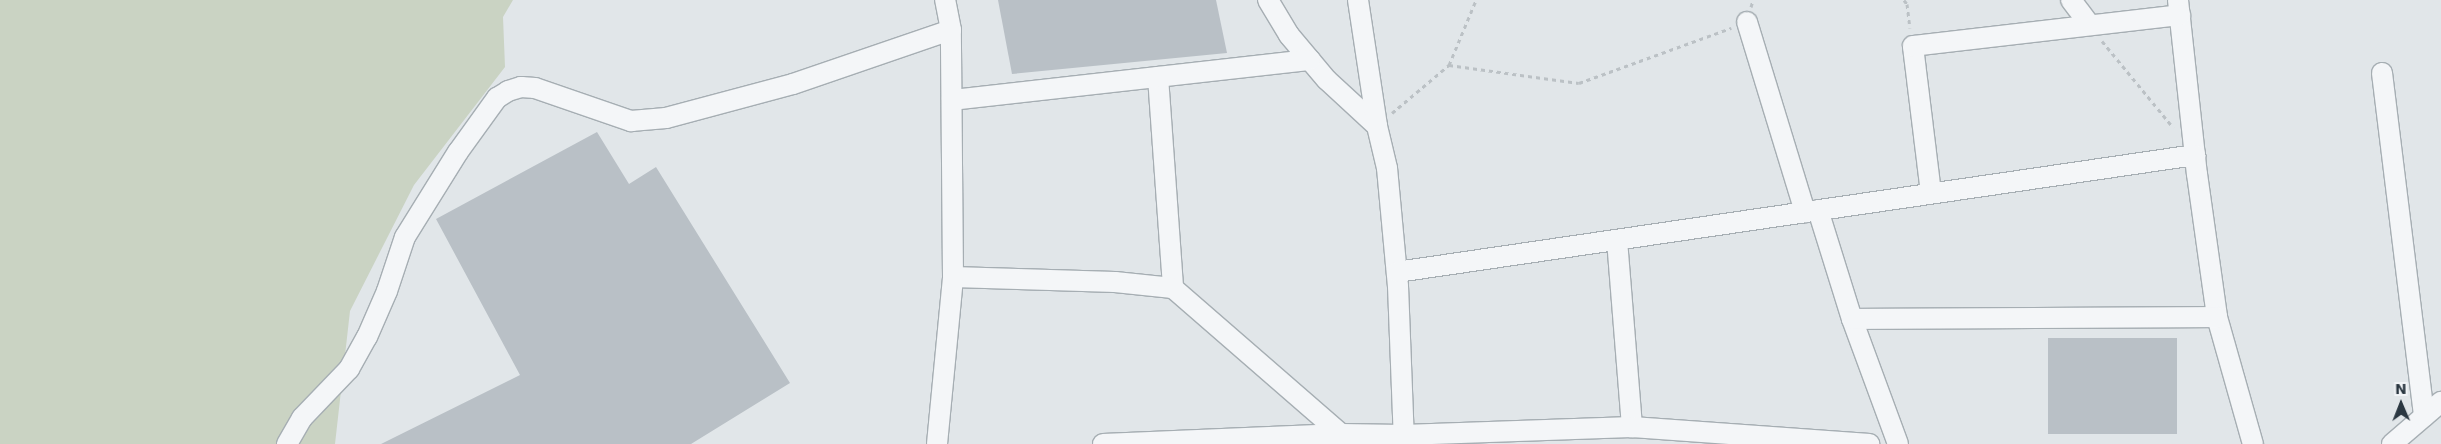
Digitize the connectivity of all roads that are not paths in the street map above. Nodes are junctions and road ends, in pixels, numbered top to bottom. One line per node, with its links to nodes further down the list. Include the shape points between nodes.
1 (945, 0): 8 (street)
2 (1268, 0): 9 (street, via 1289,35)
3 (1358, 0): 13 (street)
4 (2071, 0): 7 (street)
5 (2179, 7): 7 (street); 14 (street)
6 (1747, 22): 16 (street)
7 (2090, 25): 15 (street, via 1913,46)
8 (951, 30): 12 (street); 28 (street, via 793,84 666,118 631,121 535,88 521,87 508,91 497,98 458,152 404,237 387,292 349,369 302,418)
9 (1310, 60): 11 (street); 13 (street)
10 (2382, 73): 24 (street)
11 (1158, 77): 12 (street); 20 (street)
12 (952, 100): 19 (street)
13 (1376, 126): 18 (street, via 1387,168)
14 (2195, 155): 15 (street); 21 (street)
15 (1931, 194): 16 (street)
16 (1812, 211): 17 (street); 22 (street)
17 (1617, 240): 18 (street); 25 (street)
18 (1397, 272): 27 (street)
19 (953, 277): 20 (street, via 1115,282); 29 (street)
20 (1173, 288): 26 (street)
21 (2217, 317): 22 (street); 33 (street)
22 (1852, 319): 32 (street)
23 (2441, 402): 24 (street)
24 (2424, 416): 34 (street)
25 (1632, 427): 27 (street); 31 (street)
26 (1341, 434): 27 (street); 30 (street)
27 (1404, 439)
28 (287, 444)
29 (937, 444)
30 (1103, 444)
31 (1869, 444)
32 (1898, 444)
33 (2253, 444)
34 (2392, 444)

